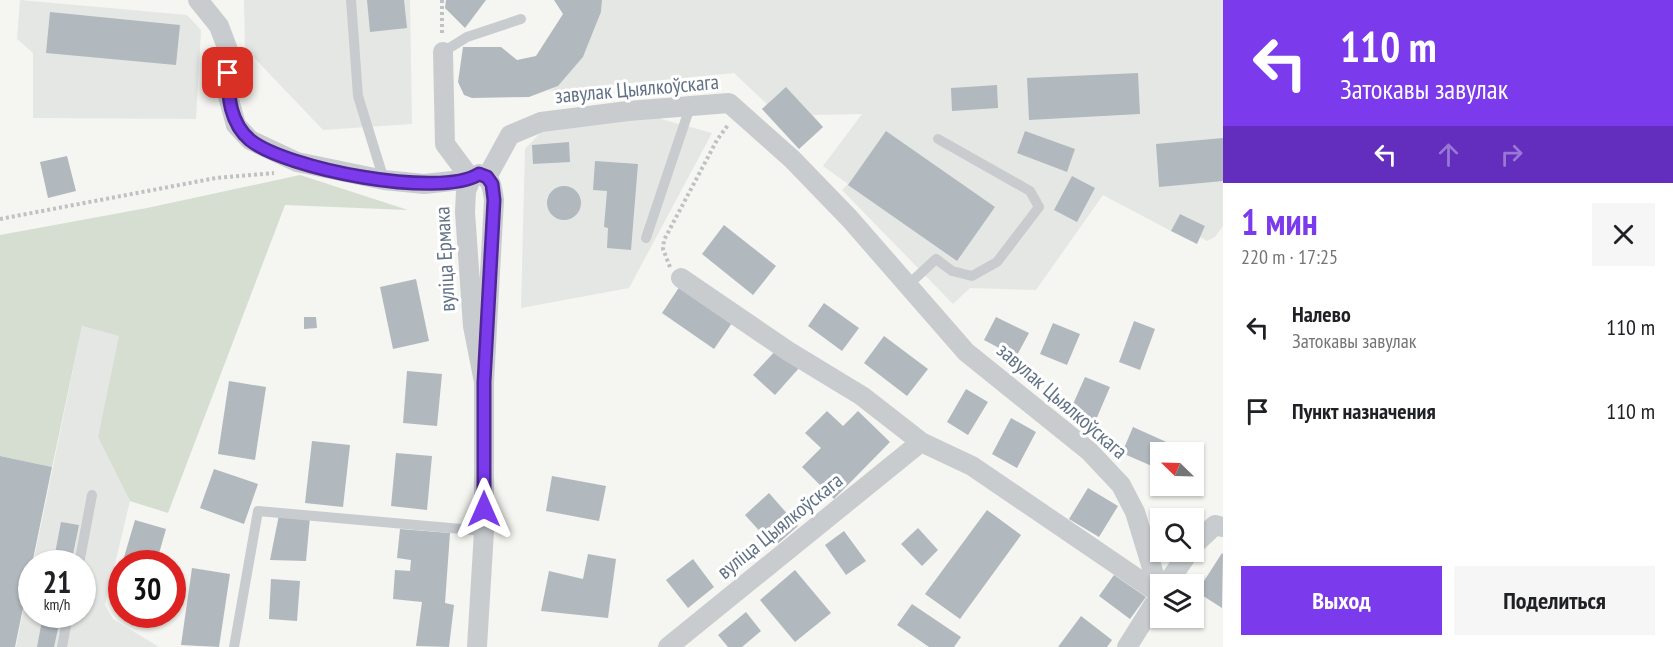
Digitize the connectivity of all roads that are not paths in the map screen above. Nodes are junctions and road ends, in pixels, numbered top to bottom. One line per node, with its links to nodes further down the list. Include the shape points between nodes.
1 (351, 0): 8 (lane, via 358,96)
2 (207, 5): 8 (street, via 228,50 228,96 236,125 250,140 297,162)
3 (521, 19): 4 (lane, via 467,37)
4 (442, 52): 7 (street, via 445,144)
5 (690, 107): 7 (street, завулак Цыялкоўскага, via 564,118 527,127 510,135); 9 (lane); 11 (street, завулак Цыялкоўскага, via 729,103 792,159)
6 (938, 139): 11 (lane, via 1030,191 1039,207 997,262 972,276 952,271 936,259)
7 (479, 178): 8 (street, via 424,184); 12 (street, вуліца Ермака, via 466,191 465,212 473,326); 12 (street, вуліца Ермака, via 492,184 494,200)
8 (384, 180)
9 (646, 238)
10 (681, 278): 13 (street, via 862,396)
11 (908, 285): 19 (street, завулак Цыялкоўскага, via 966,352 1089,451 1121,485 1135,512)
12 (484, 382): 16 (street, вуліца Ермака)
13 (921, 442): 20 (street, via 972,466); 26 (street, вуліца Цыялкоўскага)
14 (92, 495): 18 (lane)
15 (1223, 527): 17 (street, via 1215,525)
16 (484, 531): 24 (lane, via 258,511); 25 (street, вуліца Ермака)
17 (1204, 535)
18 (82, 550)
19 (1155, 574)
20 (1150, 587)
21 (1150, 611): 27 (street)
22 (66, 628): 23 (lane)
23 (62, 647)
24 (234, 647)
25 (477, 647)
26 (668, 647)
27 (1127, 647)

